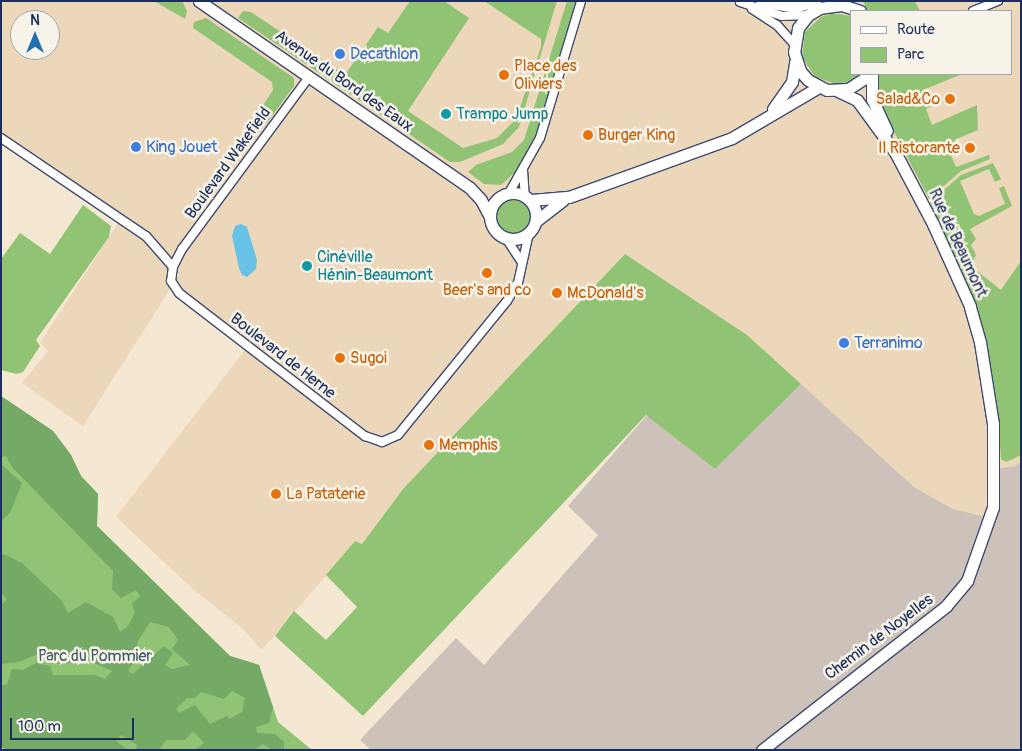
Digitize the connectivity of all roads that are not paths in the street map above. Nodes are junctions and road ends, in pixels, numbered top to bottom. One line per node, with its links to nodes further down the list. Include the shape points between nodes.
1 (199, 1): 15 (street, Avenue du Bord des Eaux)
2 (580, 1): 21 (street, via 540,138)
3 (761, 1): 4 (street, via 794,7)
4 (815, 1)
5 (998, 1): 9 (street)
6 (740, 2): 10 (street, via 782,16); 11 (street, via 777,25)
7 (836, 3): 8 (street); 10 (street)
8 (858, 10)
9 (976, 10)
10 (808, 15): 11 (street, via 798,28)
11 (794, 44): 12 (street)
12 (795, 60): 16 (street, via 804,76); 18 (street, via 792,82)
13 (870, 75): 17 (street, via 857,86)
14 (871, 75): 20 (street, Rue de Beaumont, via 872,99)
15 (309, 77): 22 (street, Avenue du Bord des Eaux); 31 (street, Boulevard Wakefield, via 188,241)
16 (819, 87): 17 (street); 18 (street)
17 (838, 91): 20 (street, Rue de Beaumont, via 857,100)
18 (768, 117): 24 (street, via 732,138)
19 (1, 138): 31 (street, via 146,236)
20 (895, 152): 32 (street, Rue de Beaumont, via 958,277 980,342 993,424 995,469)
21 (524, 166): 23 (street); 25 (street)
22 (470, 188): 23 (street, Avenue du Bord des Eaux); 26 (street, Avenue du Bord des Eaux)
23 (505, 195): 25 (street); 26 (street, via 493,205)
24 (568, 197): 25 (street); 27 (street)
25 (528, 198): 27 (street)
26 (490, 217): 29 (street, via 495,230)
27 (536, 221): 28 (street)
28 (529, 233): 29 (street, via 518,238); 30 (street, Boulevard de Herne)
29 (506, 238): 30 (street)
30 (522, 262): 31 (street, Boulevard de Herne, via 518,283 508,301 403,429 382,442 365,436 179,293 171,281)
31 (173, 267)
32 (988, 530): 33 (street, Chemin de Noyelles, via 967,581 946,606)
33 (762, 750)

